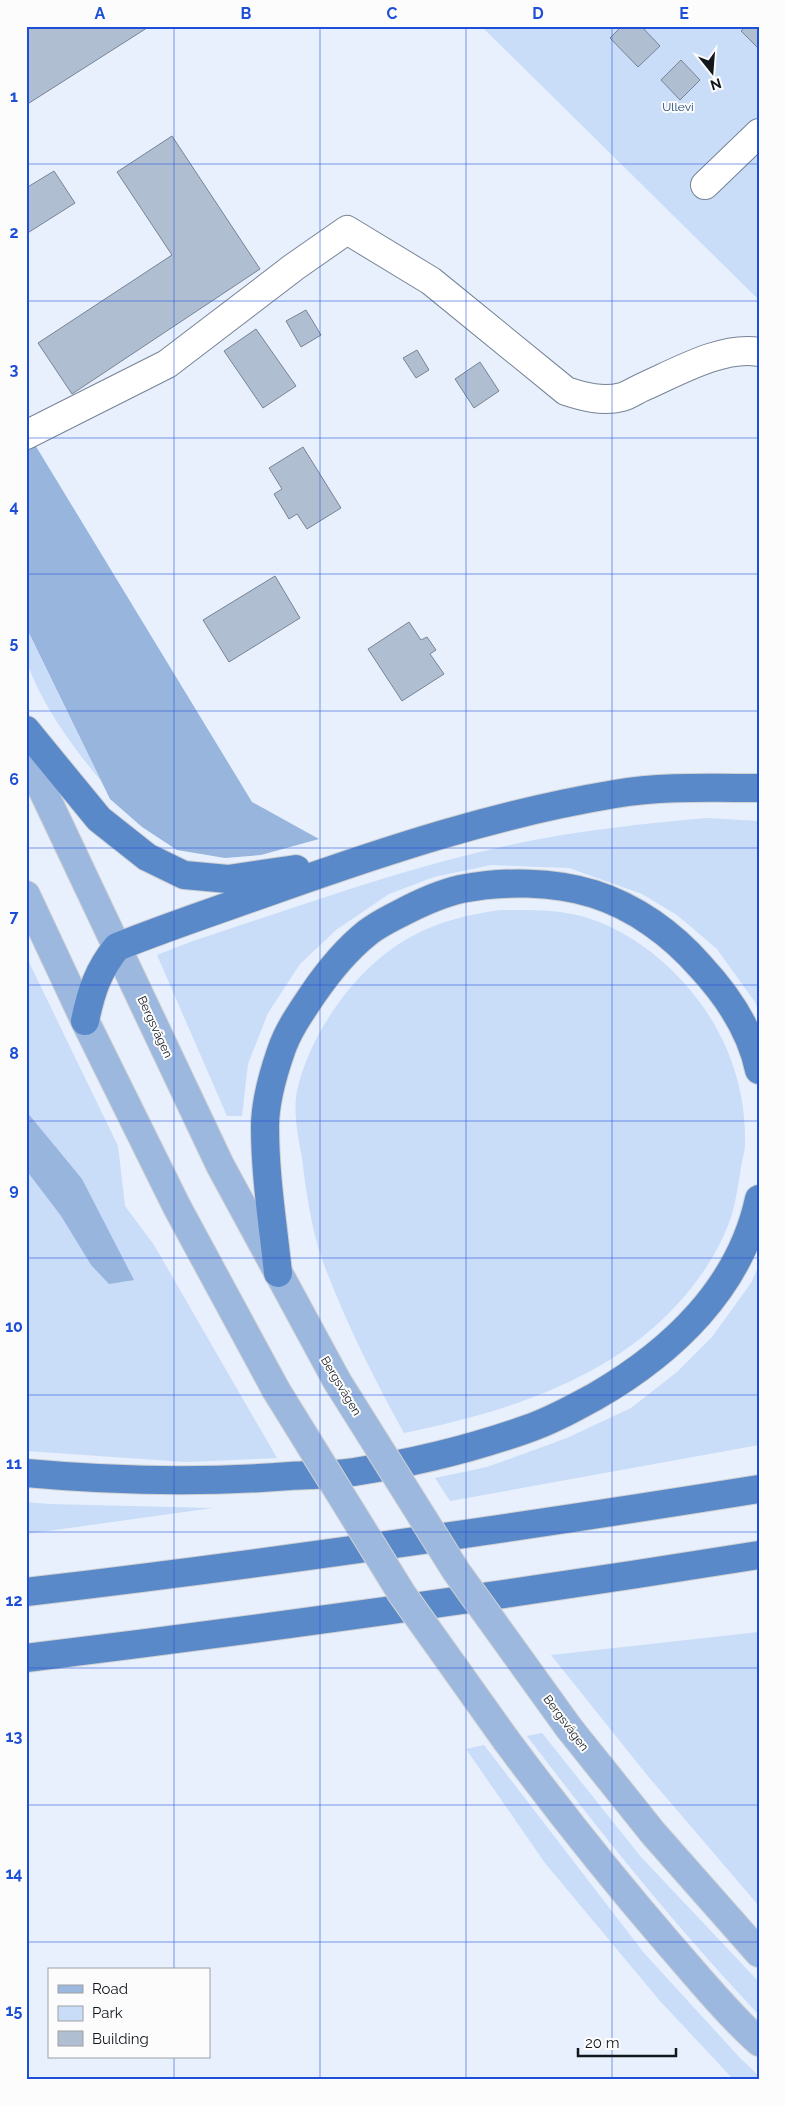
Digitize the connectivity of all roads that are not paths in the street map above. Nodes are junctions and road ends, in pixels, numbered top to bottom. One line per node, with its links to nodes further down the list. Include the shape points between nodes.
1 (759, 133): 2 (lane)
2 (705, 186)
3 (759, 352): 4 (lane, via 725,354 622,397 592,399 566,391 431,281 347,230 167,364)
4 (26, 435)
5 (26, 730): 8 (highway, via 99,819 147,857 184,875 228,879)
6 (26, 755): 10 (main road, Bergsvägen)
7 (759, 788): 8 (highway, via 688,788 617,794 518,815)
8 (372, 856): 10 (highway)
9 (26, 895): 11 (main road)
10 (117, 947): 11 (highway, via 103,964); 14 (main road, Bergsvägen, via 220,1165)
11 (85, 1021): 21 (main road, bridge, via 177,1207 276,1390 402,1594 556,1808 736,2021)
12 (759, 1070): 14 (highway, via 740,1020 718,985 663,930 630,910 594,894 554,886 498,884 460,889 429,899 368,932 339,959 297,1017 281,1050 265,1125)
13 (759, 1199): 15 (highway, via 754,1223 737,1260 714,1298 688,1328 625,1380 576,1408 529,1429 426,1458 352,1472 226,1480 130,1480)
14 (278, 1274): 20 (main road, Bergsvägen, bridge, via 337,1381 456,1571 569,1728 653,1833)
15 (26, 1473)
16 (759, 1489): 18 (highway, via 548,1522)
17 (759, 1555): 19 (highway)
18 (26, 1592)
19 (26, 1658)
20 (759, 1953)
21 (759, 2042)

